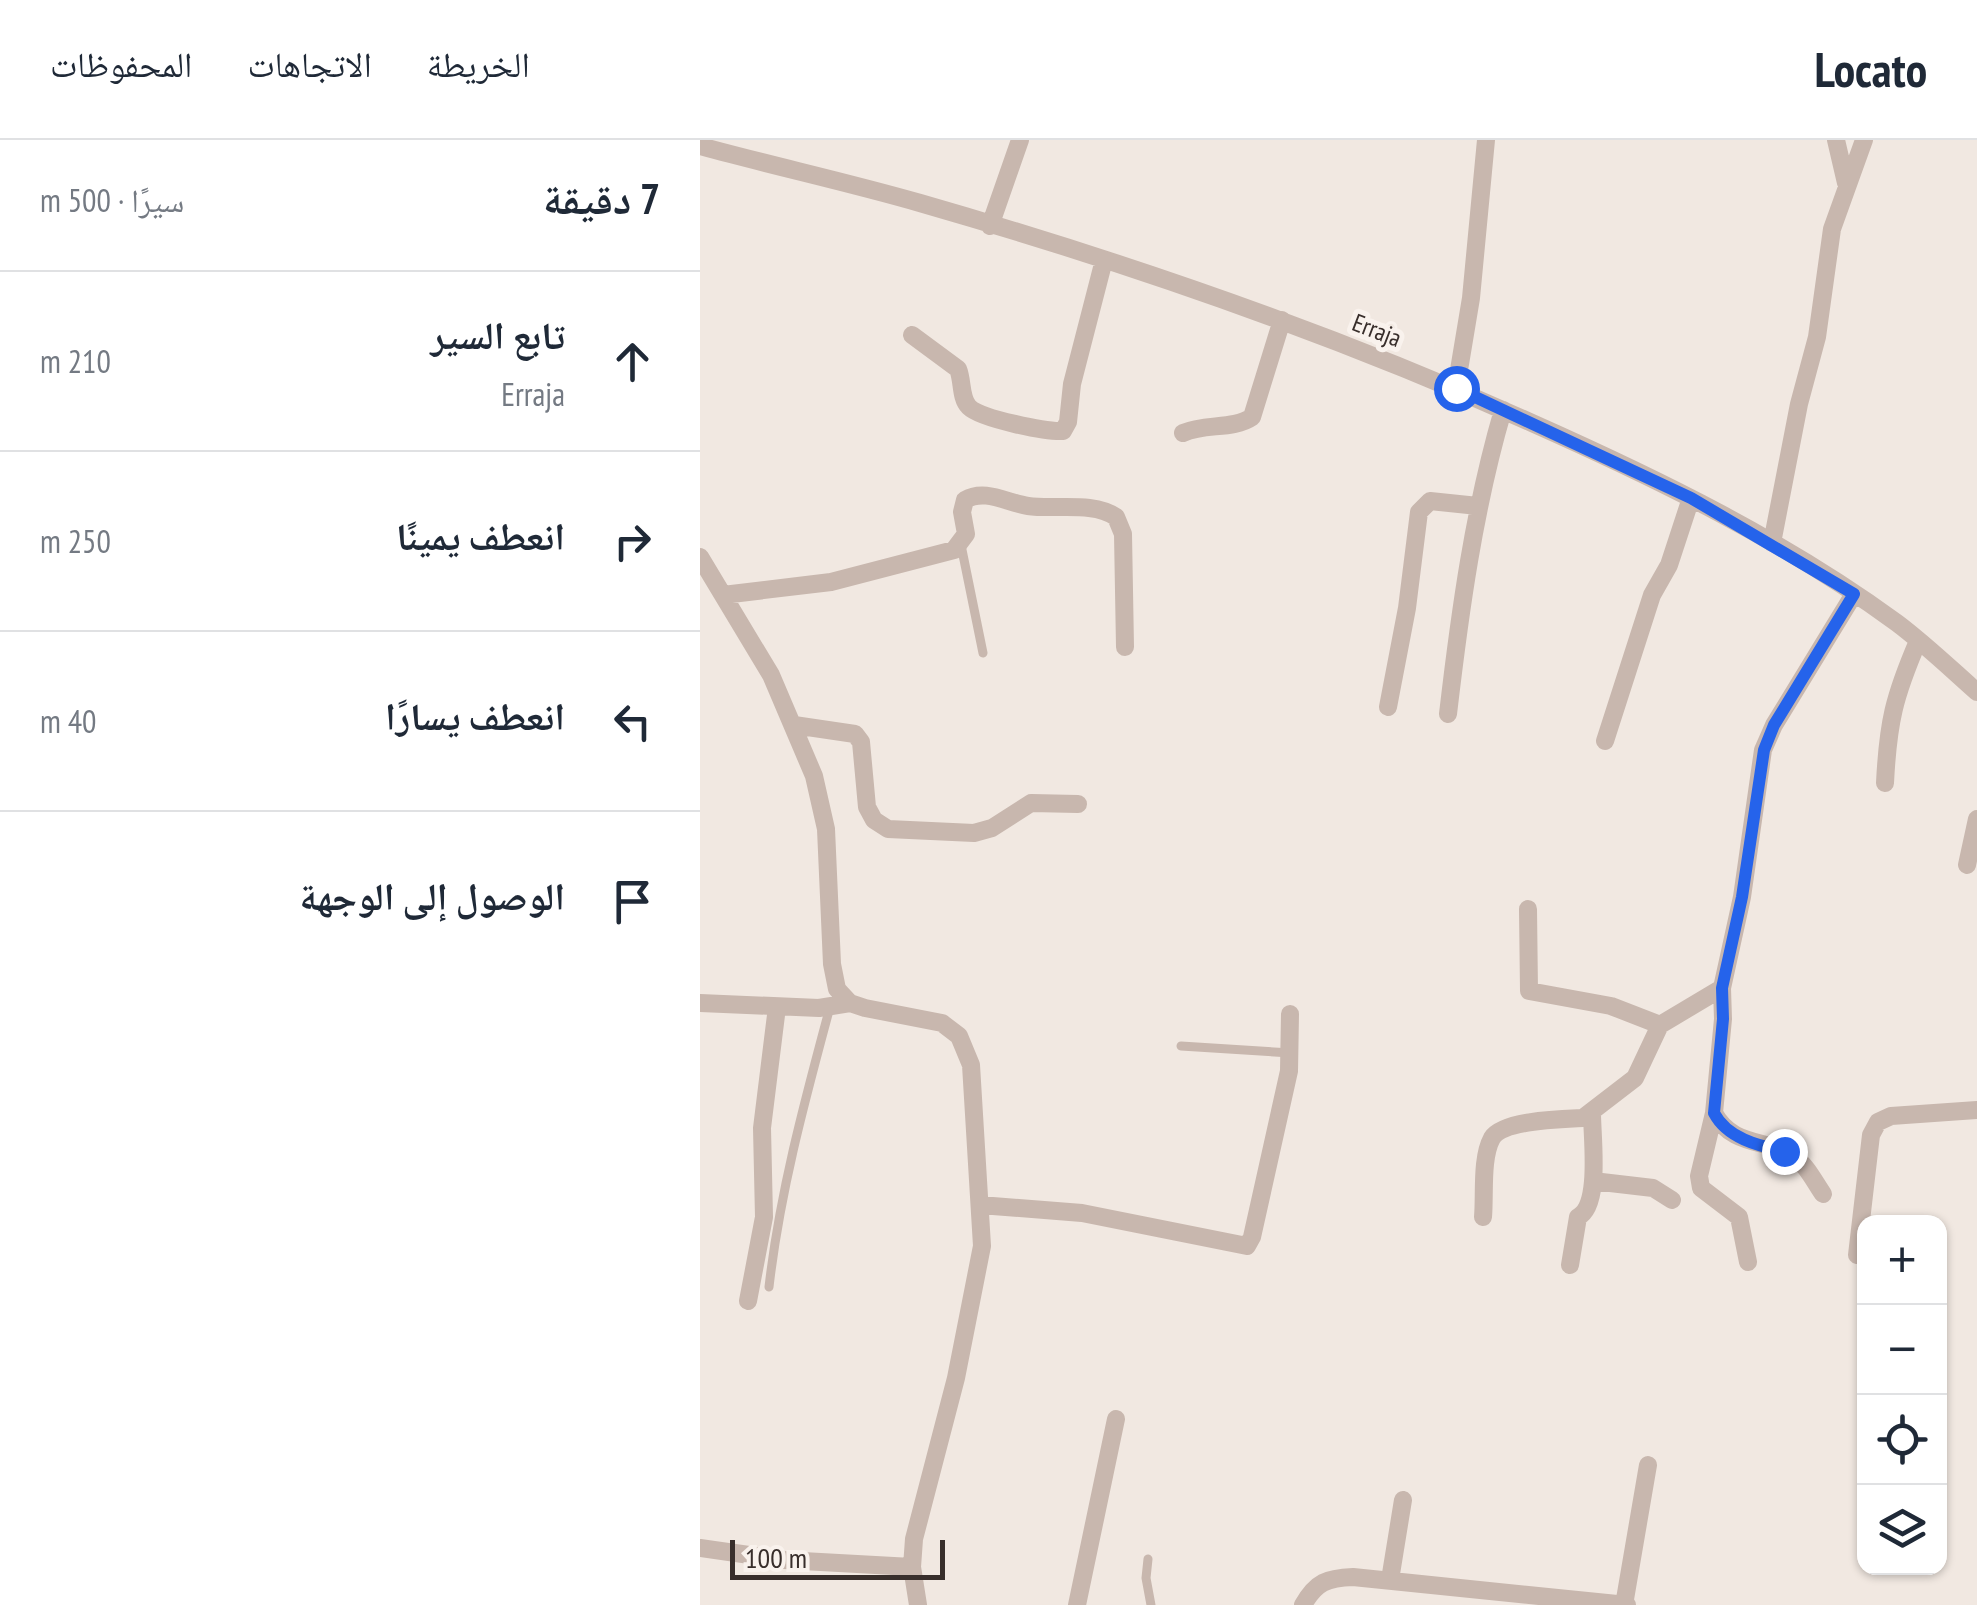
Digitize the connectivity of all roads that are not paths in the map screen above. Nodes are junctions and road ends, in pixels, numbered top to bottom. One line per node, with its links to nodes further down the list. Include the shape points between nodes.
1 (1020, 140): 7 (street)
2 (1486, 140): 11 (street)
3 (1836, 140): 6 (street)
4 (1864, 140): 6 (street)
5 (700, 146): 7 (street, Erraja)
6 (1846, 184): 16 (street)
7 (990, 226): 8 (street, Erraja)
8 (1104, 260): 9 (street, Erraja); 10 (street, via 1063,430 970,409 958,369)
9 (1282, 320): 11 (street, Erraja); 13 (street, via 1252,416)
10 (912, 335)
11 (1456, 388): 12 (street, Erraja)
12 (1504, 410): 14 (street, Erraja); 15 (street)
13 (1182, 433)
14 (1691, 498): 16 (street, Erraja); 28 (street)
15 (1478, 506): 25 (street, via 1430,501 1419,512); 26 (street)
16 (1772, 543): 19 (street, Erraja)
17 (960, 545): 20 (street, via 830,582); 22 (street, via 966,534 963,505 974,495 1108,512 1123,534); 23 (lane)
18 (700, 557): 20 (street)
19 (1854, 594): 21 (street, Erraja); 34 (street, via 1764,750)
20 (723, 595): 27 (street)
21 (1918, 641): 24 (street, Erraja); 29 (street, via 1894,697)
22 (1125, 646)
23 (983, 652)
24 (1977, 692)
25 (1388, 708)
26 (1448, 714)
27 (794, 725): 30 (street, via 858,737 867,807 888,829 974,834 1031,803); 36 (street, via 822,803 832,976)
28 (1605, 741)
29 (1885, 783)
30 (1078, 804)
31 (1977, 819): 32 (street)
32 (1966, 865)
33 (1528, 910): 40 (street, via 1529,991 1612,1006)
34 (1722, 988): 40 (street); 45 (street)
35 (700, 1003): 37 (street)
36 (850, 1003): 38 (street); 49 (street, via 923,1017 959,1036 971,1065)
37 (777, 1006): 38 (street); 55 (street, via 762,1128 764,1217)
38 (830, 1008): 54 (lane, via 788,1165)
39 (1290, 1014): 42 (street)
40 (1660, 1025): 44 (street, via 1635,1078)
41 (1180, 1046): 42 (lane)
42 (1291, 1053): 49 (street, via 1247,1246 1082,1213)
43 (1977, 1110): 51 (street, via 1892,1116 1873,1128)
44 (1592, 1113): 46 (street); 50 (street, via 1497,1132)
45 (1714, 1113): 47 (street, via 1749,1142 1794,1156); 52 (street, via 1701,1188 1739,1217)
46 (1592, 1181): 48 (street, via 1654,1188); 53 (street, via 1593,1200 1578,1218)
47 (1823, 1194)
48 (1672, 1200)
49 (980, 1205): 61 (street, via 979,1268)
50 (1483, 1217)
51 (1856, 1255)
52 (1748, 1262)
53 (1570, 1265)
54 (770, 1287)
55 (748, 1301)
56 (1116, 1419): 64 (street)
57 (1648, 1465): 67 (street)
58 (1402, 1500): 62 (street)
59 (700, 1548): 61 (street)
60 (1148, 1559): 65 (lane)
61 (912, 1567): 63 (street)
62 (1390, 1580): 66 (street, via 1325,1580); 67 (street)
63 (918, 1605)
64 (1077, 1605)
65 (1151, 1605)
66 (1303, 1605)
67 (1625, 1605)

